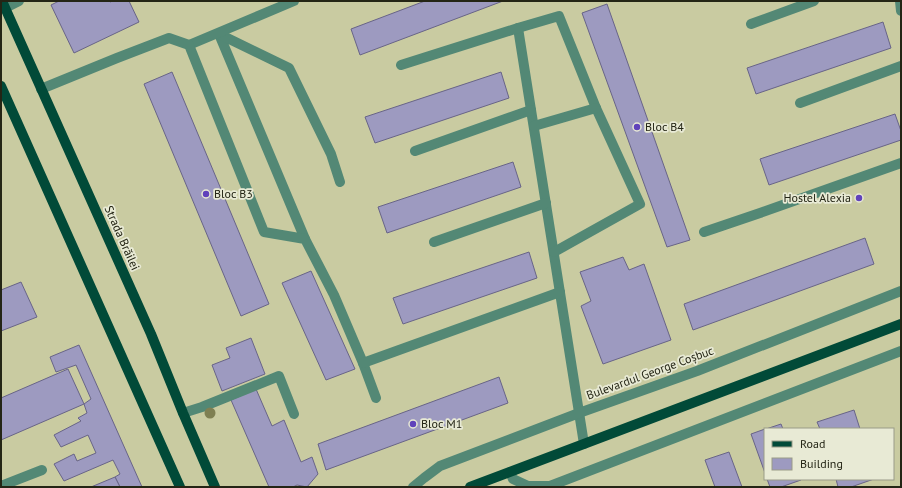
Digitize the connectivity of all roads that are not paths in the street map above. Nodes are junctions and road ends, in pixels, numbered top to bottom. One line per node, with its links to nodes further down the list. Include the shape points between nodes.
1 (18, 1): 5 (lane)
2 (294, 1): 9 (lane)
3 (814, 1): 7 (lane)
4 (900, 1): 6 (lane)
5 (3, 4): 14 (main road, Strada Brăilei)
6 (901, 11)
7 (751, 24)
8 (518, 28): 11 (lane); 16 (lane, via 559,16); 17 (lane)
9 (218, 34): 10 (lane); 21 (lane, via 289,68 331,154); 24 (lane)
10 (189, 45): 14 (lane, via 169,38); 24 (lane, via 264,232)
11 (401, 65)
12 (901, 66): 15 (lane)
13 (1, 86): 41 (main road)
14 (41, 90): 34 (main road, Strada Brăilei, via 151,334)
15 (800, 103)
16 (596, 108): 18 (lane); 26 (lane, via 640,204)
17 (531, 110): 18 (lane); 19 (lane)
18 (534, 126): 22 (lane)
19 (415, 151)
20 (901, 162): 23 (lane)
21 (340, 182)
22 (546, 203): 25 (lane); 26 (lane)
23 (704, 232)
24 (305, 239): 31 (lane, via 334,295)
25 (434, 242)
26 (554, 252): 27 (lane)
27 (560, 292): 31 (lane); 33 (lane)
28 (901, 292): 33 (lane, Bulevardul George Coșbuc, via 697,371)
29 (901, 324): 36 (main road)
30 (901, 351): 38 (lane, via 550,486 528,486 513,479)
31 (363, 363): 32 (lane)
32 (376, 398)
33 (579, 413): 36 (lane); 43 (lane, Bulevardul George Coșbuc, via 440,466)
34 (183, 414): 35 (lane, via 279,376); 42 (main road, Strada Brăilei)
35 (294, 414)
36 (584, 444): 38 (main road)
37 (42, 470): 39 (lane)
38 (510, 472): 40 (main road)
39 (1, 486)
40 (473, 486)
41 (180, 487)
42 (216, 487)
43 (413, 487)

